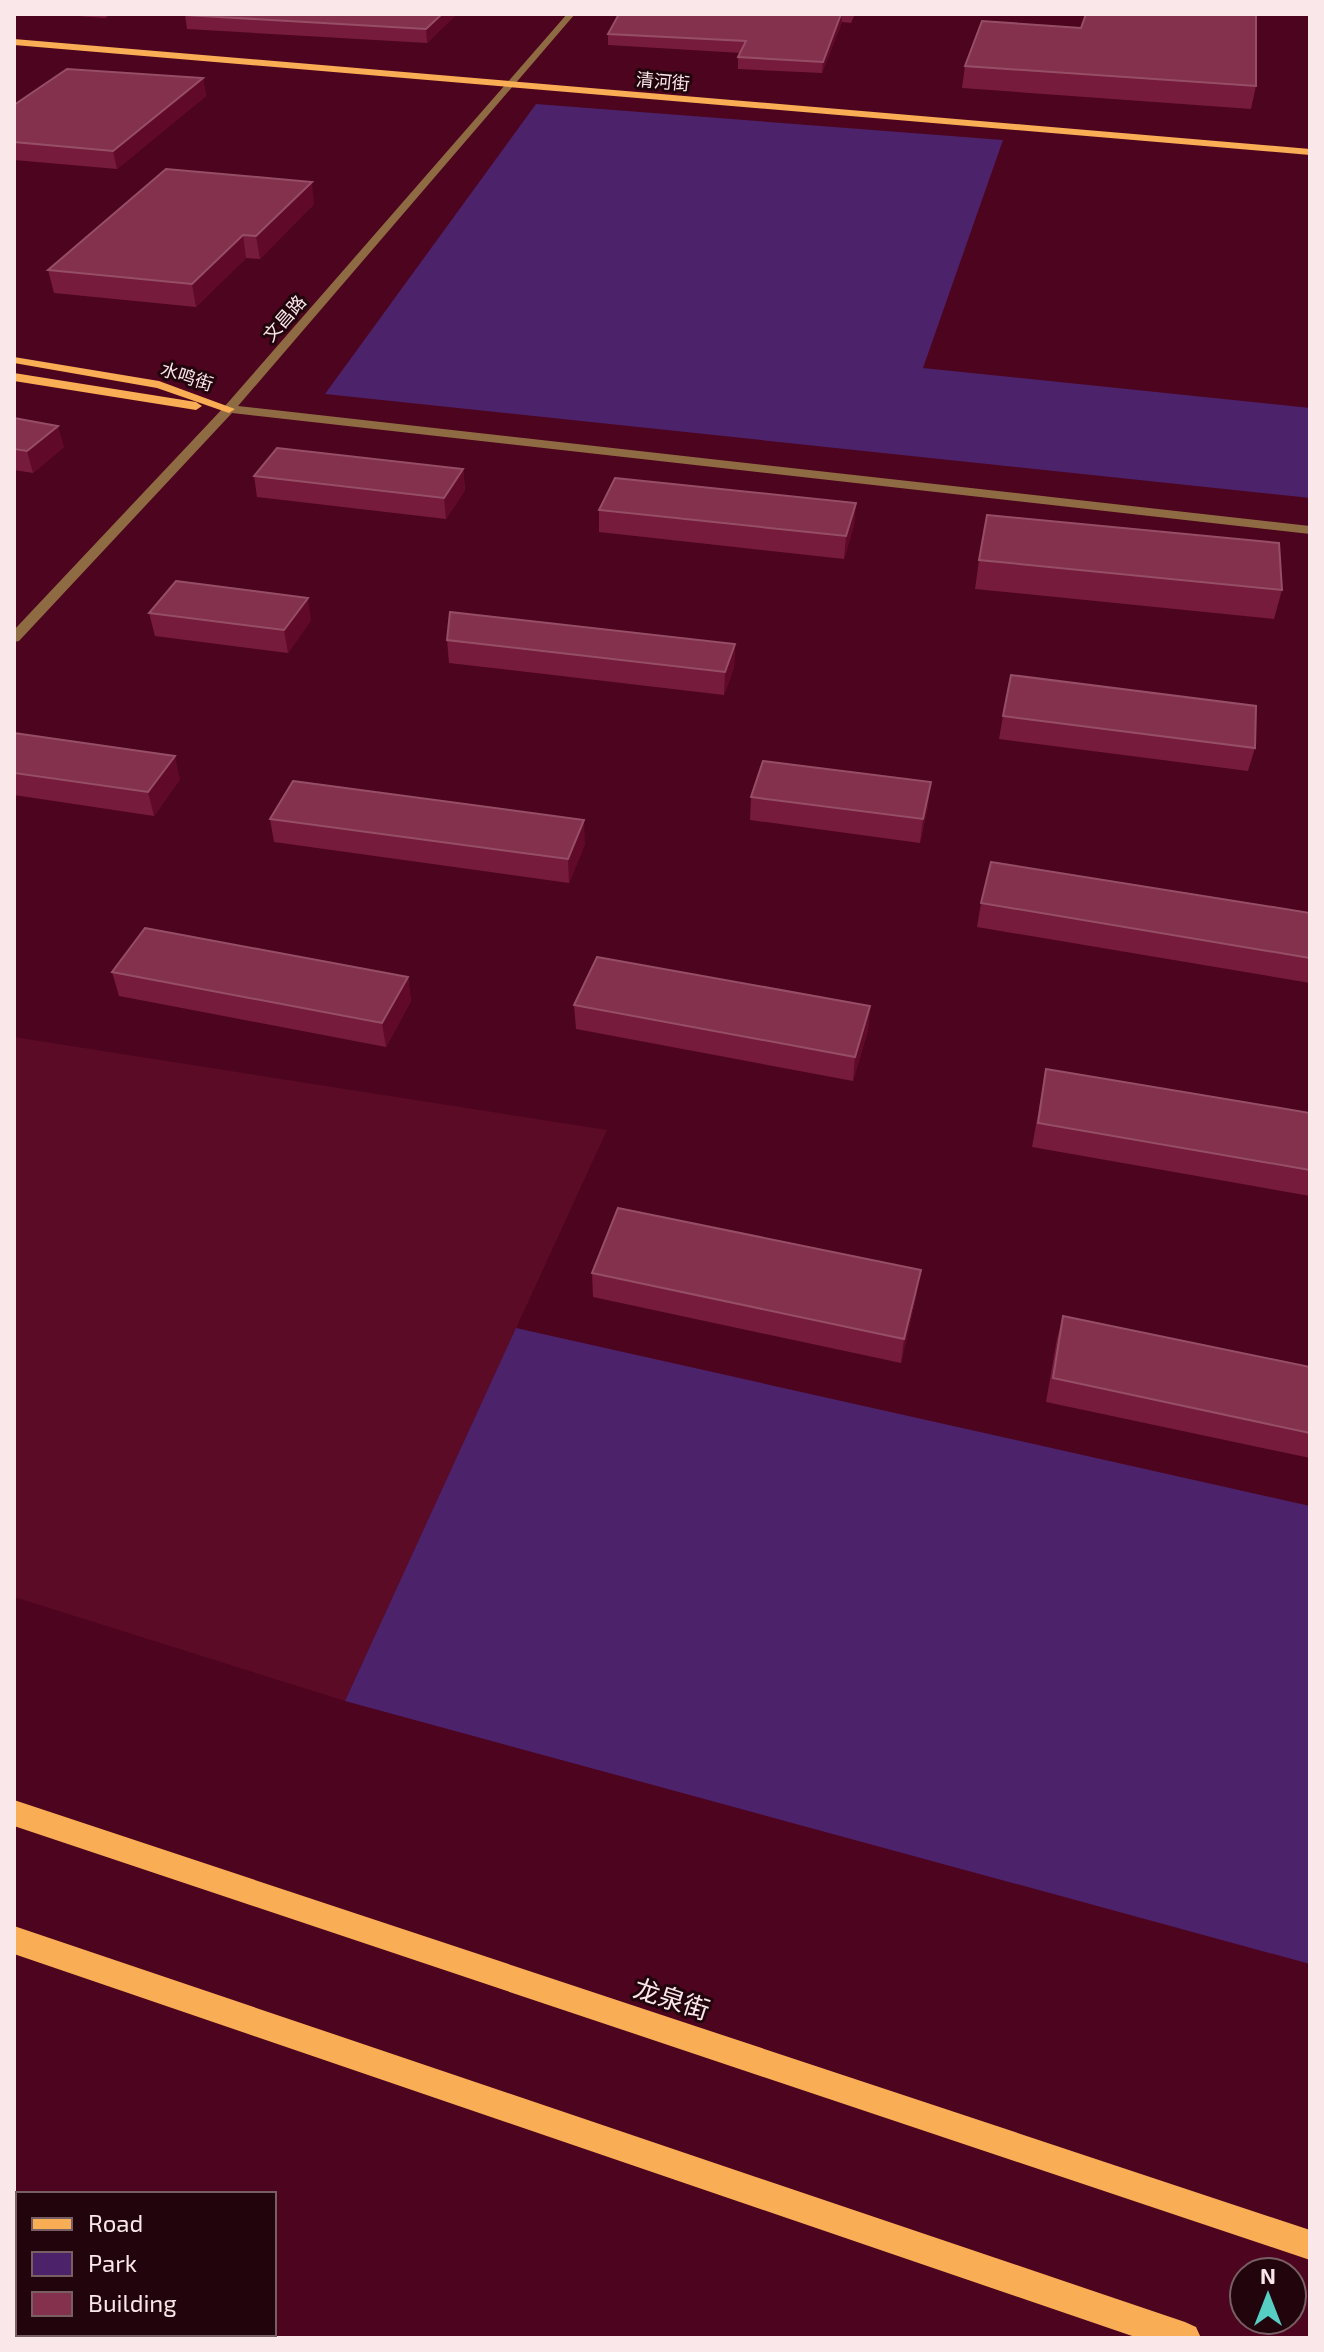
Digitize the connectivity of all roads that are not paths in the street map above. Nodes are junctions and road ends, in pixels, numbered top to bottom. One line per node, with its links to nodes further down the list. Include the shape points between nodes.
1 (571, 14): 4 (street, 文昌路)
2 (14, 34): 4 (main road, 清河街)
3 (14, 42): 4 (main road, 清河街)
4 (515, 80): 5 (main road, 清河街); 6 (main road, 清河街); 9 (street, 文昌路)
5 (1310, 143)
6 (1310, 152)
7 (14, 360): 9 (main road, 水鸣街, via 159,385)
8 (14, 377): 9 (main road, 水鸣街)
9 (229, 409): 10 (street); 11 (street, 文昌路)
10 (1310, 530)
11 (14, 638)
12 (14, 1813): 14 (main road, 龙泉街)
13 (14, 1940): 15 (main road)
14 (1310, 2245)
15 (1185, 2338)

